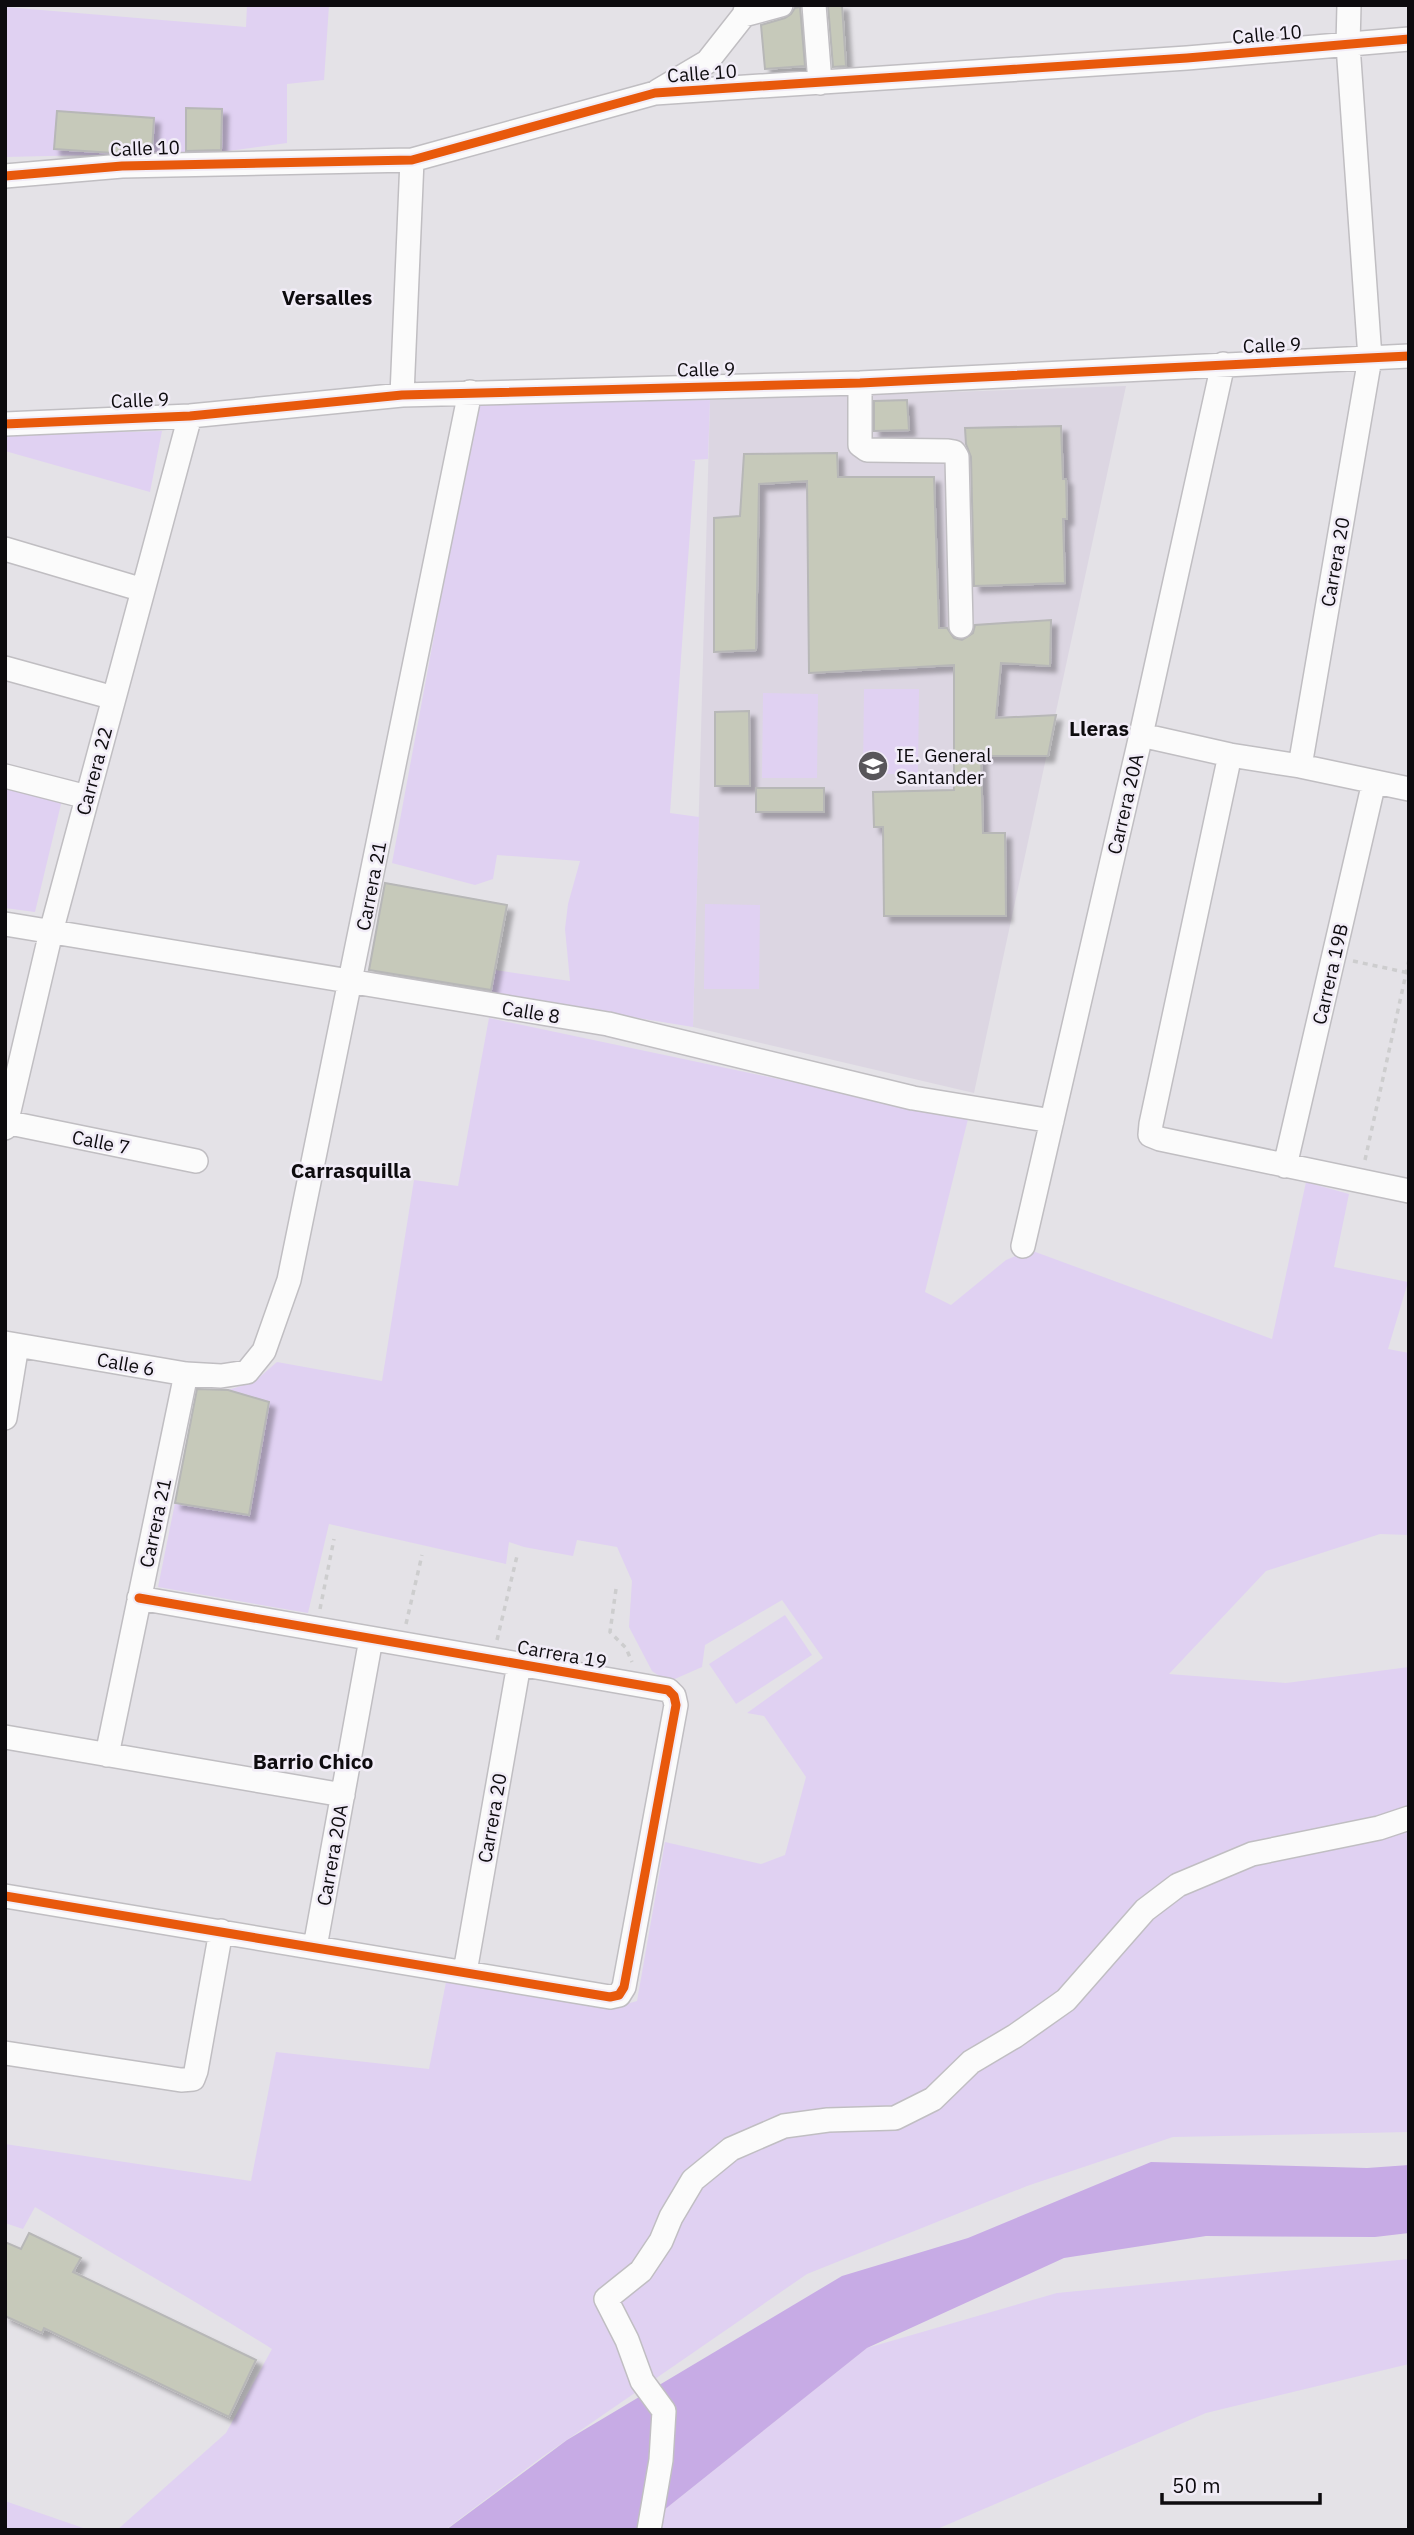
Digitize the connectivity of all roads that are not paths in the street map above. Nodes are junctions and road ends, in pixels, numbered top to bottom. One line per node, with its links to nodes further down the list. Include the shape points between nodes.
1 (781, 5): 4 (street)
2 (814, 5): 7 (street)
3 (1349, 5): 6 (street, Carrera 20)
4 (745, 10): 8 (street, via 707,62)
5 (1409, 39): 6 (street, Calle 10)
6 (1348, 45): 7 (street, Calle 10); 12 (street, Carrera 20)
7 (820, 83): 8 (street, Calle 10)
8 (656, 93): 9 (street, Calle 10)
9 (412, 160): 10 (street, Calle 10, via 122,166); 16 (street)
10 (5, 176)
11 (1409, 356): 12 (street, Calle 9)
12 (1370, 358): 13 (street, Calle 9); 26 (street, Carrera 20)
13 (1223, 364): 14 (street, Calle 9); 24 (street, Carrera 20A)
14 (860, 383): 15 (street, Calle 9); 21 (street, via 860,445 867,450 948,451 957,457)
15 (470, 392): 16 (street, Calle 9); 33 (street, Carrera 21)
16 (402, 395): 17 (street, Calle 9)
17 (190, 416): 18 (street, Calle 9); 20 (street, Carrera 22)
18 (5, 424)
19 (5, 549): 20 (street)
20 (143, 590): 23 (street, Carrera 22)
21 (961, 626)
22 (5, 668): 23 (street)
23 (114, 698): 30 (street, Carrera 22)
24 (1141, 734): 25 (street); 34 (street, Carrera 20A)
25 (1230, 755): 26 (street); 37 (street, via 1150,1135)
26 (1300, 766): 28 (street)
27 (5, 776): 30 (street)
28 (1374, 782): 29 (street); 37 (street, Carrera 19B)
29 (1409, 789)
30 (87, 797): 32 (street, Carrera 22)
31 (5, 924): 32 (street, Calle 8)
32 (51, 932): 33 (street, Calle 8); 35 (street, Carrera 22)
33 (351, 983): 34 (street, Calle 8, via 608,1024 913,1098); 41 (street, Carrera 21, via 289,1280 264,1351)
34 (1052, 1121): 39 (street, Carrera 20A)
35 (6, 1124): 36 (street, Calle 7)
36 (196, 1161)
37 (1285, 1166): 38 (street)
38 (1409, 1191)
39 (1023, 1246)
40 (11, 1344): 42 (street, Calle 6); 43 (street)
41 (247, 1372): 42 (street, Calle 6)
42 (186, 1374): 44 (street, Carrera 21)
43 (5, 1418)
44 (139, 1598): 45 (street, Carrera 19); 48 (street, Carrera 21)
45 (371, 1639): 46 (street, Carrera 19); 49 (street, Carrera 20A)
46 (519, 1664): 54 (street, Carrera 20); 54 (street, Carrera 19, via 668,1690 676,1705 620,1995)
47 (5, 1737): 48 (street)
48 (107, 1755): 49 (street)
49 (342, 1795): 53 (street, Carrera 20A)
50 (1409, 1818): 56 (street, via 1252,1854 1178,1885 1145,1910 1066,2000 971,2062 933,2099 895,2118 784,2126 731,2149 693,2180 641,2271 606,2299 642,2381 664,2411)
51 (5, 1896): 52 (street)
52 (221, 1931): 53 (street); 55 (street, via 193,2080)
53 (315, 1947): 54 (street)
54 (466, 1972)
55 (5, 2053)
56 (649, 2530)

